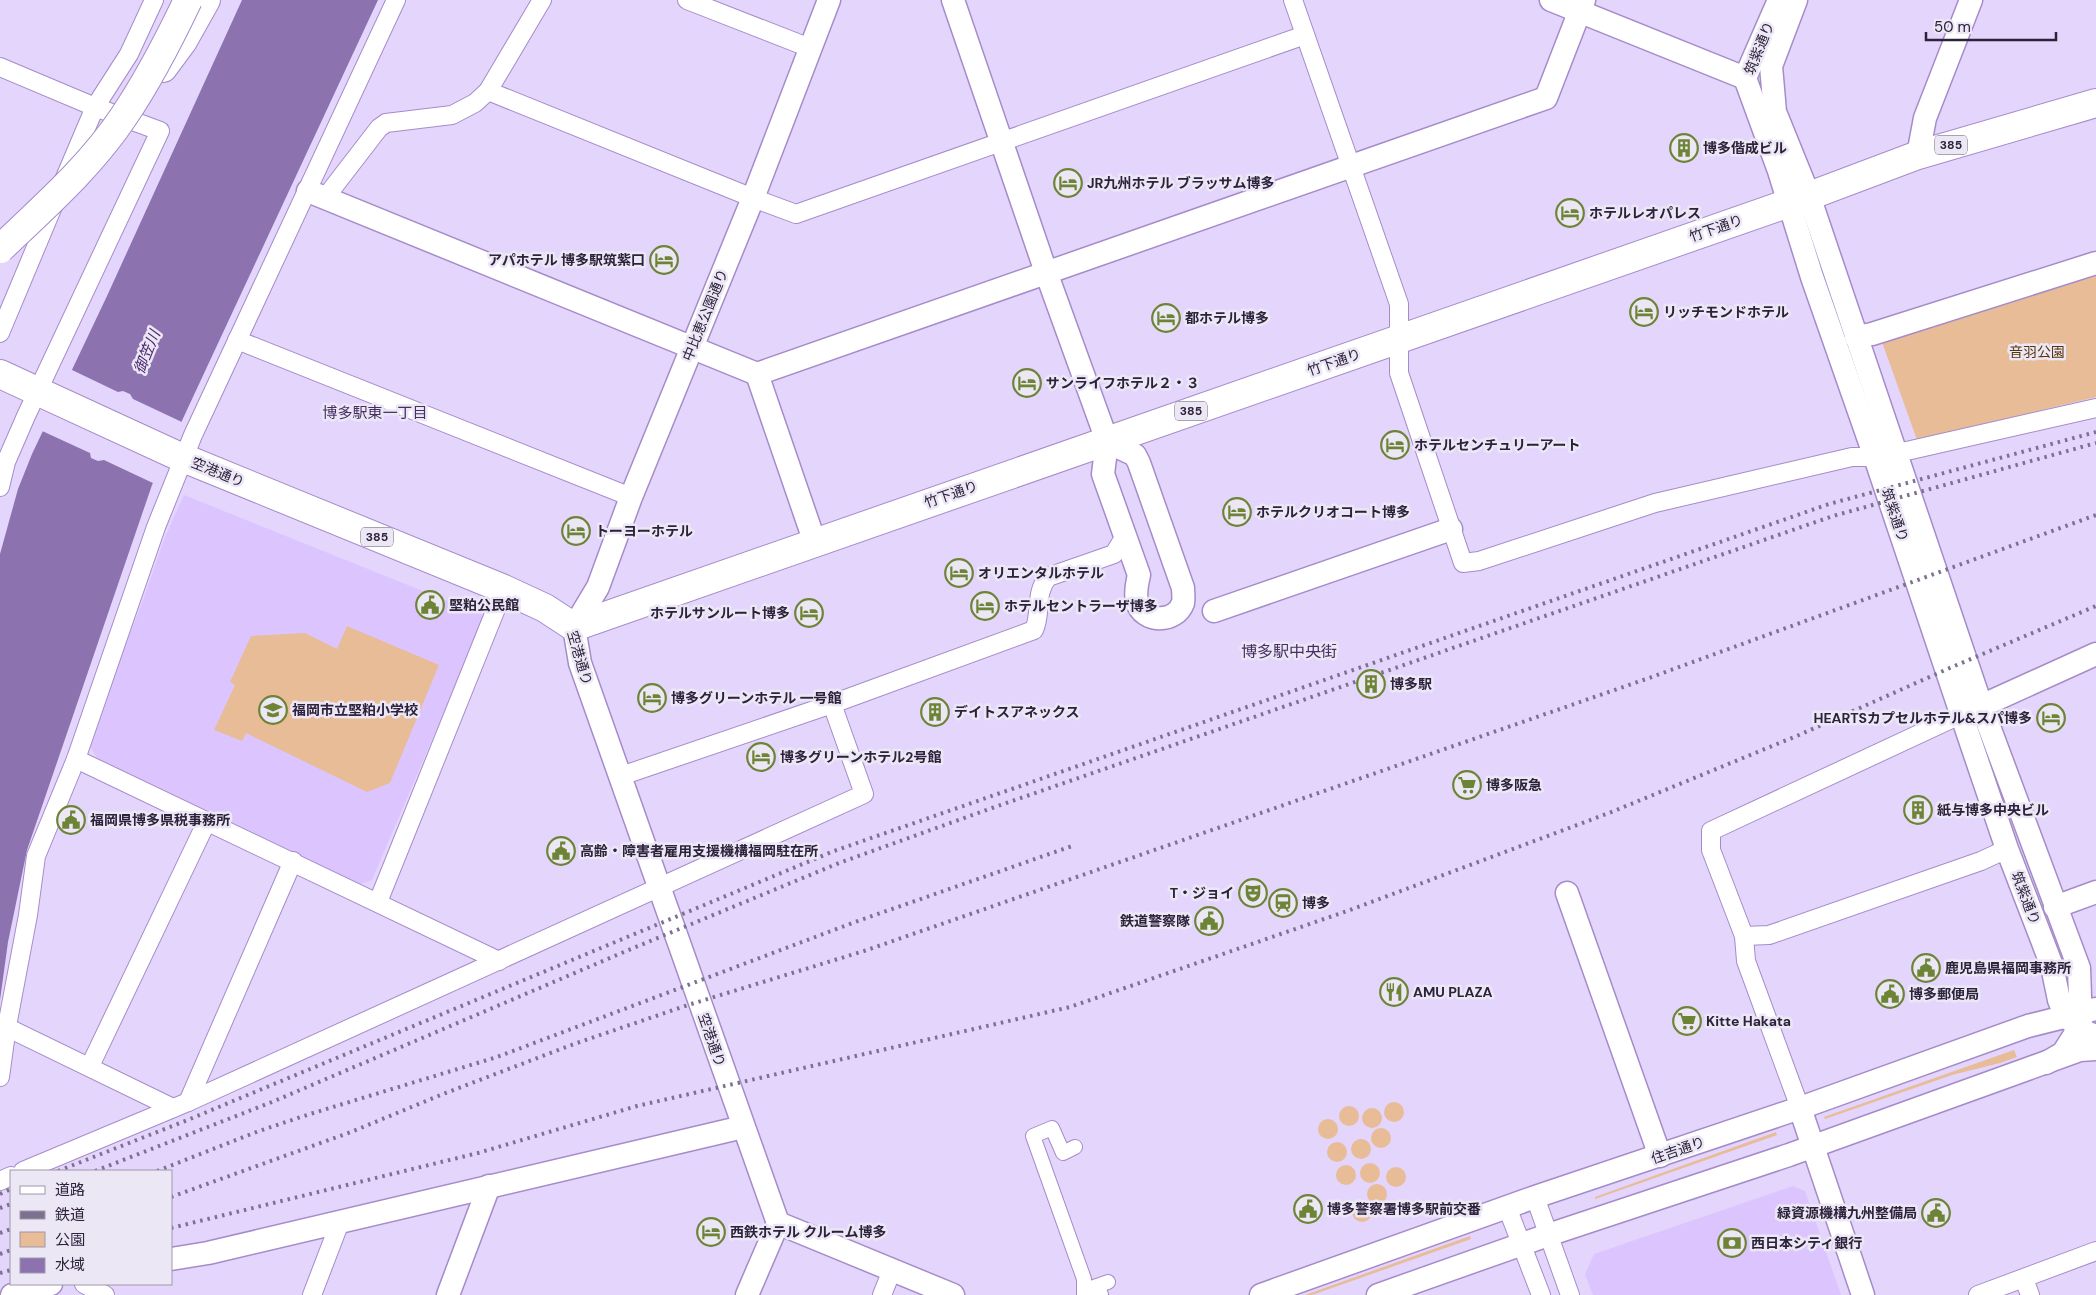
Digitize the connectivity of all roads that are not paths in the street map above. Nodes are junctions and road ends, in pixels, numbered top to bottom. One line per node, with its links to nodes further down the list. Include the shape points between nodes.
1 (154, 0): 22 (street, via 129,54)
2 (170, 0): 30 (highway, via 144,54 110,110 50,182)
3 (188, 0): 23 (highway, bridge, via 160,60)
4 (206, 0): 23 (highway, bridge, via 183,41)
5 (396, 0): 27 (street)
6 (542, 0): 20 (street)
7 (687, 0): 17 (street)
8 (829, 0): 17 (street, 中比恵公園通り)
9 (953, 0): 24 (street)
10 (1293, 0): 16 (street)
11 (1551, 0): 15 (street)
12 (1779, 0): 19 (street, 筑紫通り)
13 (1796, 0): 29 (street, 筑紫通り, via 1771,66 1775,112)
14 (1971, 0): 25 (street, via 1925,118)
15 (1582, 6): 19 (street); 26 (street, via 1546,98)
16 (1305, 35): 24 (street); 26 (street)
17 (810, 48): 28 (street, 中比恵公園通り)
18 (0, 67): 22 (street)
19 (1745, 78): 29 (street, 筑紫通り, via 1779,171)
20 (488, 91): 27 (street, via 475,103 452,115 386,123); 28 (street)
21 (2096, 103): 25 (highway, 竹下通り / 385)
22 (94, 107): 34 (street); 41 (street, via 160,131)
23 (124, 118): 31 (highway, bridge, via 61,193)
24 (1002, 142): 28 (street, via 796,214); 33 (street)
25 (1918, 155): 29 (highway, 竹下通り / 385)
26 (1351, 166): 33 (street); 36 (street, via 1399,304)
27 (317, 194): 37 (street); 38 (street)
28 (753, 198): 38 (street, 中比恵公園通り)
29 (1799, 200): 35 (street, 筑紫通り); 36 (highway, 竹下通り / 385); 44 (street, 筑紫通り)
30 (0, 226)
31 (0, 249)
32 (2096, 263): 35 (street)
33 (1046, 272): 40 (street); 43 (street)
34 (0, 333)
35 (1856, 337): 44 (street, 筑紫通り)
36 (1399, 339): 43 (highway, 竹下通り / 385); 48 (street, via 1399,373)
37 (238, 340): 45 (street); 47 (street)
38 (692, 348): 40 (street); 47 (street, 中比恵公園通り)
39 (0, 374): 41 (highway, 空港通り / 385)
40 (757, 374): 50 (street)
41 (40, 394): 45 (highway, 空港通り / 385); 46 (street, via 6,462)
42 (2096, 408): 44 (street)
43 (1107, 442): 49 (street, via 1103,474); 49 (street, via 1135,455 1139,463 1183,588 1182,603 1174,615 1160,619 1147,616 1138,603 1136,588 1139,574); 50 (highway, 竹下通り / 385)
44 (1885, 455): 48 (street, via 1852,456 1655,503 1479,561 1463,563); 56 (street, 筑紫通り)
45 (180, 456): 51 (highway, 空港通り / 385); 57 (street)
46 (0, 487)
47 (631, 497): 53 (street, 中比恵公園通り, via 598,587)
48 (1452, 529): 52 (street)
49 (1125, 536): 55 (street, via 1114,554 1048,577 1038,600 1034,630)
50 (816, 543): 53 (highway, 竹下通り / 385)
51 (504, 589): 53 (highway, 空港通り / 385, via 545,608); 65 (street)
52 (1214, 611)
53 (574, 627): 58 (street, 空港通り, via 580,663)
54 (2096, 654): 56 (street)
55 (832, 704): 58 (street); 62 (street, via 864,794)
56 (1971, 710): 60 (street, 筑紫通り); 66 (street, 筑紫通り); 67 (street, via 1711,831 1711,850)
57 (76, 759): 59 (street); 73 (street, via 36,856 28,915)
58 (621, 776): 62 (street, 空港通り)
59 (207, 821): 61 (street); 77 (street)
60 (2007, 849): 67 (street, via 1769,935); 70 (street, 筑紫通り, via 2052,966)
61 (293, 862): 65 (street); 79 (street)
62 (659, 887): 68 (street); 81 (street, 空港通り)
63 (2096, 892): 66 (street)
64 (1567, 893): 84 (street)
65 (378, 902): 68 (street)
66 (2055, 907): 69 (street, 筑紫通り)
67 (1744, 936): 80 (street, via 1746,961)
68 (499, 961): 79 (street)
69 (2079, 968): 71 (street); 72 (street, 筑紫通り)
70 (2054, 979): 72 (street, 筑紫通り, via 2059,1000); 74 (street, via 2054,1004 2042,1018)
71 (2096, 986)
72 (2084, 1021): 74 (street, 住吉通り); 76 (street, via 2063,1053)
73 (3, 1025): 77 (street); 78 (street)
74 (2028, 1026): 80 (street, 住吉通り)
75 (2096, 1049): 76 (street, via 2080,1050)
76 (2046, 1063): 82 (street)
77 (90, 1066): 79 (street)
78 (0, 1078)
79 (180, 1105): 85 (street)
80 (1800, 1108): 82 (street); 84 (street, 住吉通り)
81 (743, 1127): 86 (street); 90 (street, 空港通り)
82 (1814, 1145): 91 (street); 111 (street, via 1820,1172)
83 (1075, 1147): 99 (street, via 1063,1153 1052,1128 1033,1136 1084,1279)
84 (1660, 1156): 87 (street, 住吉通り)
85 (24, 1170)
86 (489, 1186): 89 (street); 103 (street)
87 (1535, 1197): 88 (street, 住吉通り); 91 (street)
88 (1507, 1207): 92 (street); 107 (street, 住吉通り)
89 (340, 1222): 94 (street); 102 (street)
90 (778, 1223): 95 (street); 104 (street)
91 (1548, 1234): 92 (street); 110 (street)
92 (1522, 1244): 108 (street); 109 (street)
93 (2095, 1247): 98 (street)
94 (172, 1260)
95 (892, 1270): 105 (street); 106 (street)
96 (47, 1285): 100 (street)
97 (86, 1285): 101 (street)
98 (2027, 1287): 112 (street)
99 (1095, 1291)
100 (12, 1295)
101 (105, 1295)
102 (312, 1295)
103 (448, 1295)
104 (747, 1295)
105 (882, 1295)
106 (953, 1295)
107 (1261, 1295)
108 (1378, 1295)
109 (1541, 1295)
110 (1570, 1295)
111 (1863, 1295)
112 (1978, 1295)

